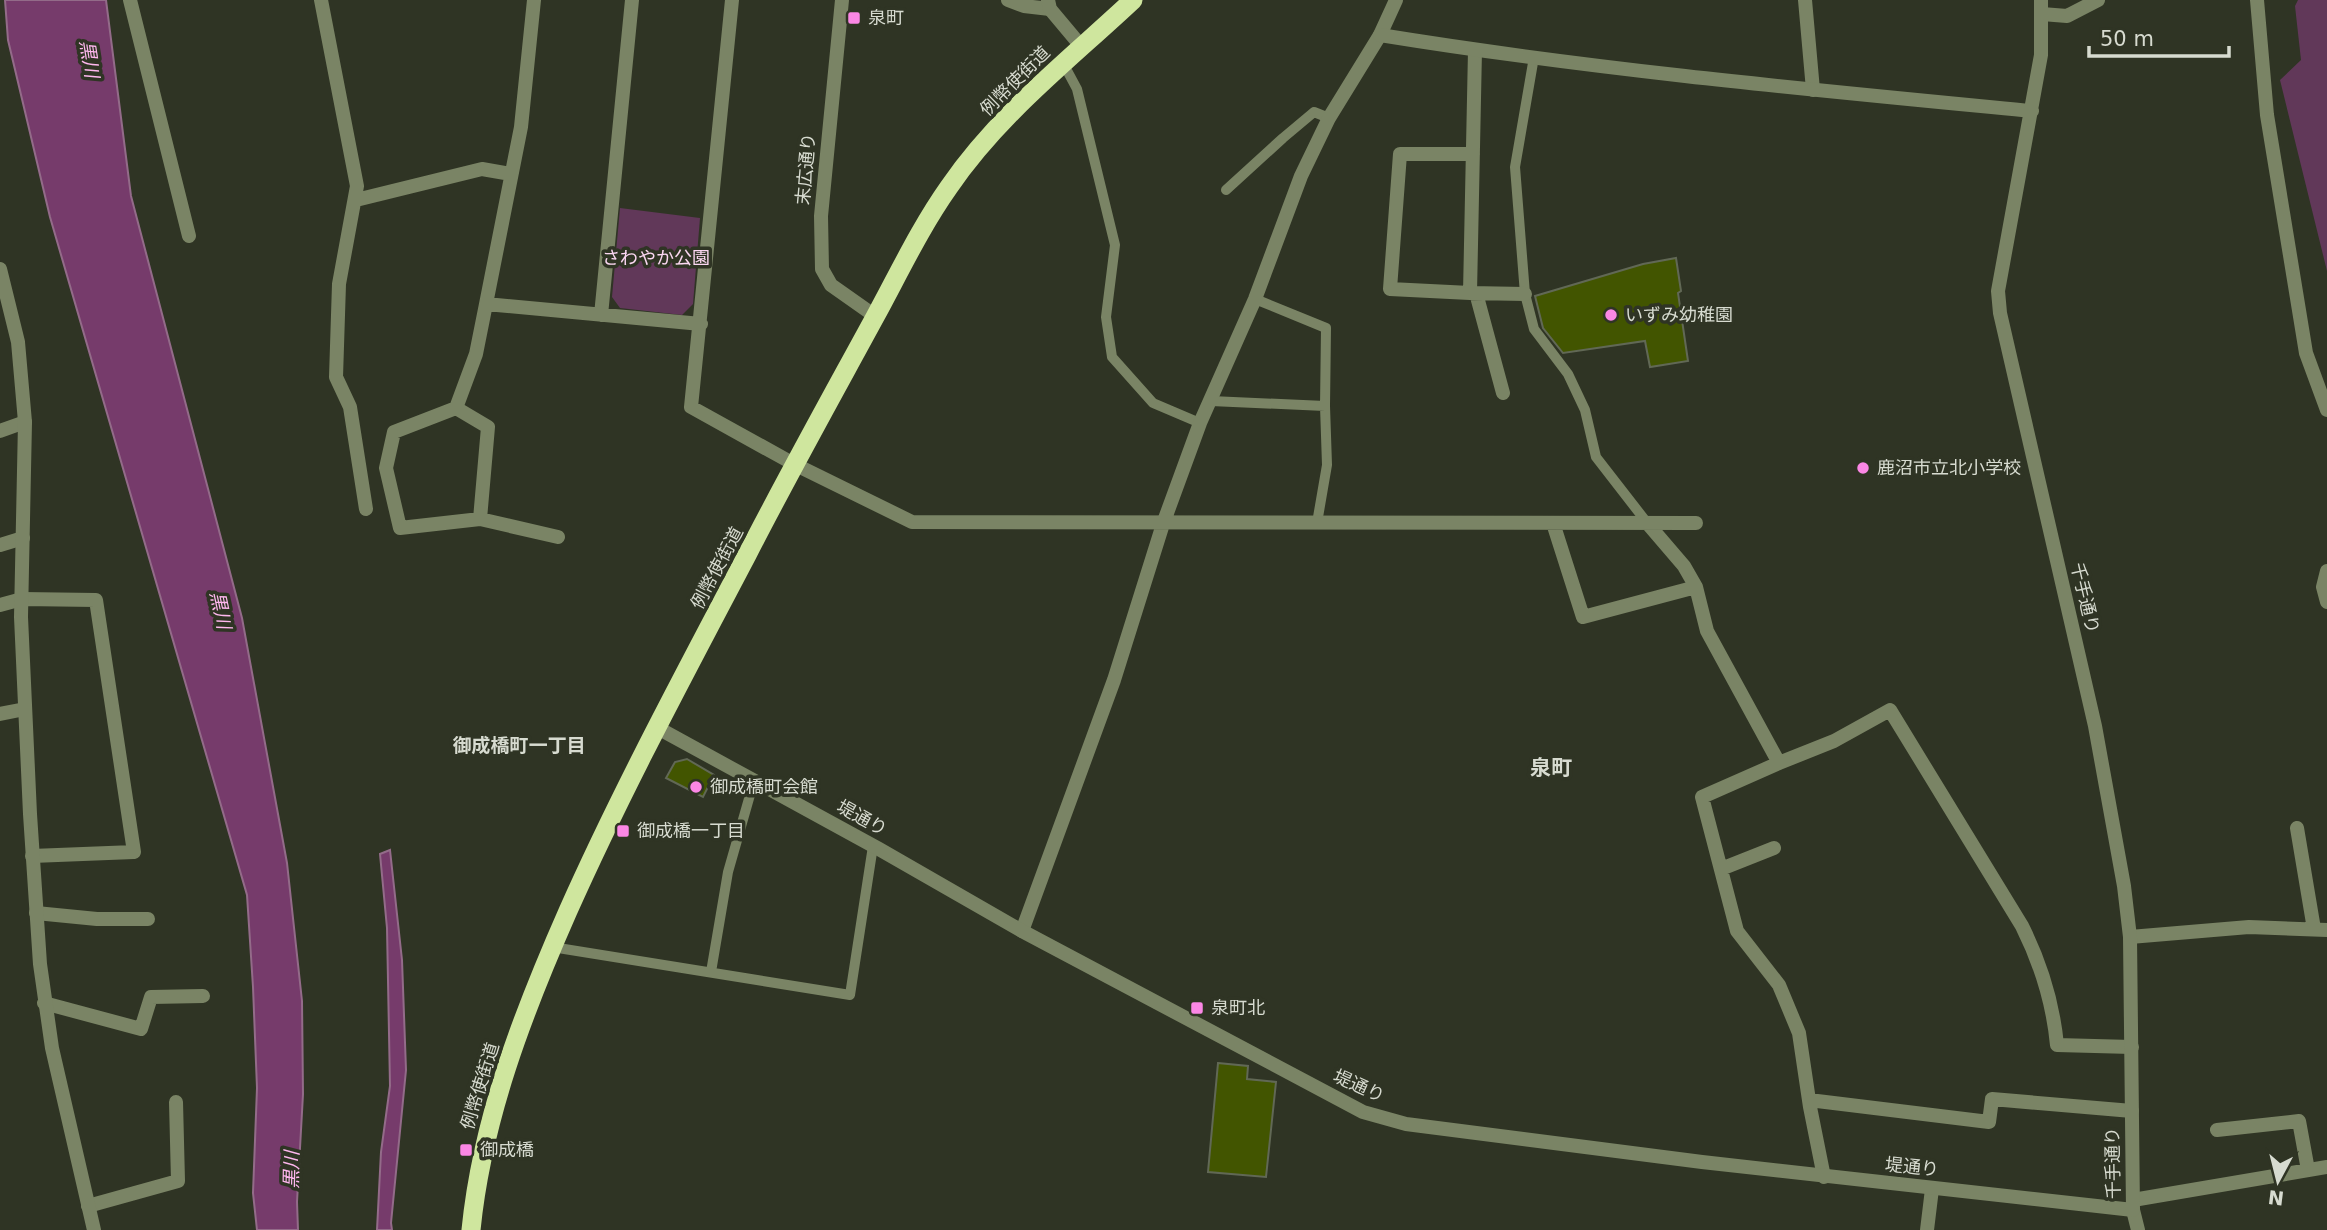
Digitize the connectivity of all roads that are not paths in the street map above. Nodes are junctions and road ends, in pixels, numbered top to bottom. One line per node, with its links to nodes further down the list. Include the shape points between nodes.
1 (130, 0): 27 (street)
2 (321, 0): 26 (street)
3 (534, 0): 24 (street)
4 (632, 0): 33 (street)
5 (732, 0): 35 (street)
6 (842, 0): 34 (street, 末広通り, via 821,216 822,269 831,285)
7 (1008, 0): 13 (street, via 1024,6)
8 (1133, 0): 16 (highway, 例幣使街道)
9 (1396, 0): 15 (street)
10 (1805, 0): 20 (street)
11 (2098, 0): 14 (street, via 2067,16)
12 (2257, 0): 40 (street, via 2267,115 2306,353)
13 (1049, 4): 16 (street)
14 (2042, 7): 21 (street, 千手通り)
15 (1380, 35): 17 (street); 22 (street)
16 (1081, 46): 19 (highway, 例幣使街道)
17 (1475, 50): 18 (street); 23 (street)
18 (1534, 57): 20 (street); 30 (lane, via 1515,167)
19 (1063, 63): 34 (highway, 例幣使街道, via 988,138 949,186); 42 (lane, via 1077,89 1115,245 1106,317 1112,357 1153,403)
20 (1813, 90): 21 (street)
21 (2032, 111): 74 (street, 千手通り, via 1998,290 2000,313 2095,726)
22 (1329, 118): 25 (lane, via 1314,112); 31 (street, via 1301,176)
23 (1472, 154): 29 (street); 29 (street, via 1400,154 1390,289)
24 (512, 174): 26 (street, via 482,169); 32 (street)
25 (1226, 190)
26 (356, 200): 45 (street, via 338,284 336,377 350,407)
27 (189, 236)
28 (0, 269): 41 (street, via 18,342)
29 (1473, 293): 30 (street); 36 (street)
30 (1525, 294): 51 (lane, via 1534,329 1567,374 1585,410 1596,457)
31 (1255, 299): 37 (street); 38 (lane, via 1326,328)
32 (486, 304): 33 (street); 39 (street, via 476,354)
33 (601, 315): 35 (street)
34 (875, 316): 44 (highway, 例幣使街道)
35 (701, 324): 44 (street, via 691,407)
36 (1503, 393)
37 (1211, 401): 38 (lane); 42 (street)
38 (1325, 406): 47 (lane, via 1327,466)
39 (456, 408): 46 (street, via 488,427); 46 (street, via 394,432 386,468 400,528)
40 (2327, 410)
41 (25, 422): 43 (street); 53 (street)
42 (1200, 423): 50 (street)
43 (0, 431)
44 (794, 464): 50 (street, via 912,522); 62 (highway, 例幣使街道)
45 (366, 509)
46 (481, 519): 52 (street)
47 (1317, 523): 48 (street); 50 (street)
48 (1553, 523): 51 (street); 56 (street, via 1583,617)
49 (1696, 523): 51 (street)
50 (1163, 524): 73 (street, via 1114,680)
51 (1648, 524): 56 (street)
52 (558, 537)
53 (23, 538): 54 (street); 57 (street)
54 (0, 545)
55 (2327, 572): 58 (street, via 2323,587)
56 (1696, 587): 63 (street, via 1707,631)
57 (22, 599): 59 (street); 60 (street); 68 (street, via 96,600 134,852)
58 (2327, 602)
59 (0, 605)
60 (25, 709): 61 (street); 68 (street)
61 (0, 715)
62 (656, 727): 64 (street, 堤通り); 75 (highway, 例幣使街道)
63 (1779, 763): 69 (street, via 1702,797); 79 (street, via 1834,741 1890,710 2022,926 2047,988 2057,1045)
64 (754, 781): 66 (street, 堤通り); 76 (lane, via 728,872)
65 (2297, 828): 72 (street)
66 (873, 846): 73 (street, 堤通り); 76 (lane, via 850,995)
67 (1774, 848): 69 (street)
68 (32, 856): 70 (street)
69 (1721, 869): 80 (street, via 1737,932 1779,985 1798,1033)
70 (36, 912): 71 (street); 78 (street)
71 (148, 919)
72 (2320, 930): 74 (street, via 2249,927)
73 (1022, 931): 86 (street, 堤通り, via 1363,1112 1406,1124)
74 (2130, 937): 79 (street, 千手通り)
75 (552, 947): 76 (lane); 91 (highway, 例幣使街道, via 485,1140)
76 (710, 972)
77 (203, 996): 78 (street, via 151,997 141,1029)
78 (44, 1003): 89 (street)
79 (2132, 1047): 82 (street, 千手通り)
80 (1809, 1100): 82 (street, via 1989,1122 1992,1099); 86 (street)
81 (176, 1102): 89 (street, via 178,1181)
82 (2132, 1111): 88 (street, 千手通り)
83 (2217, 1130): 85 (street, via 2299,1121)
84 (2327, 1167): 85 (street, 堤通り)
85 (2308, 1170): 88 (street, 堤通り)
86 (1824, 1177): 87 (street, 堤通り)
87 (1932, 1189): 88 (street, 堤通り); 92 (street)
88 (2133, 1205): 93 (street, 千手通り)
89 (88, 1206): 90 (street)
90 (94, 1230)
91 (471, 1230)
92 (1927, 1230)
93 (2138, 1230)

